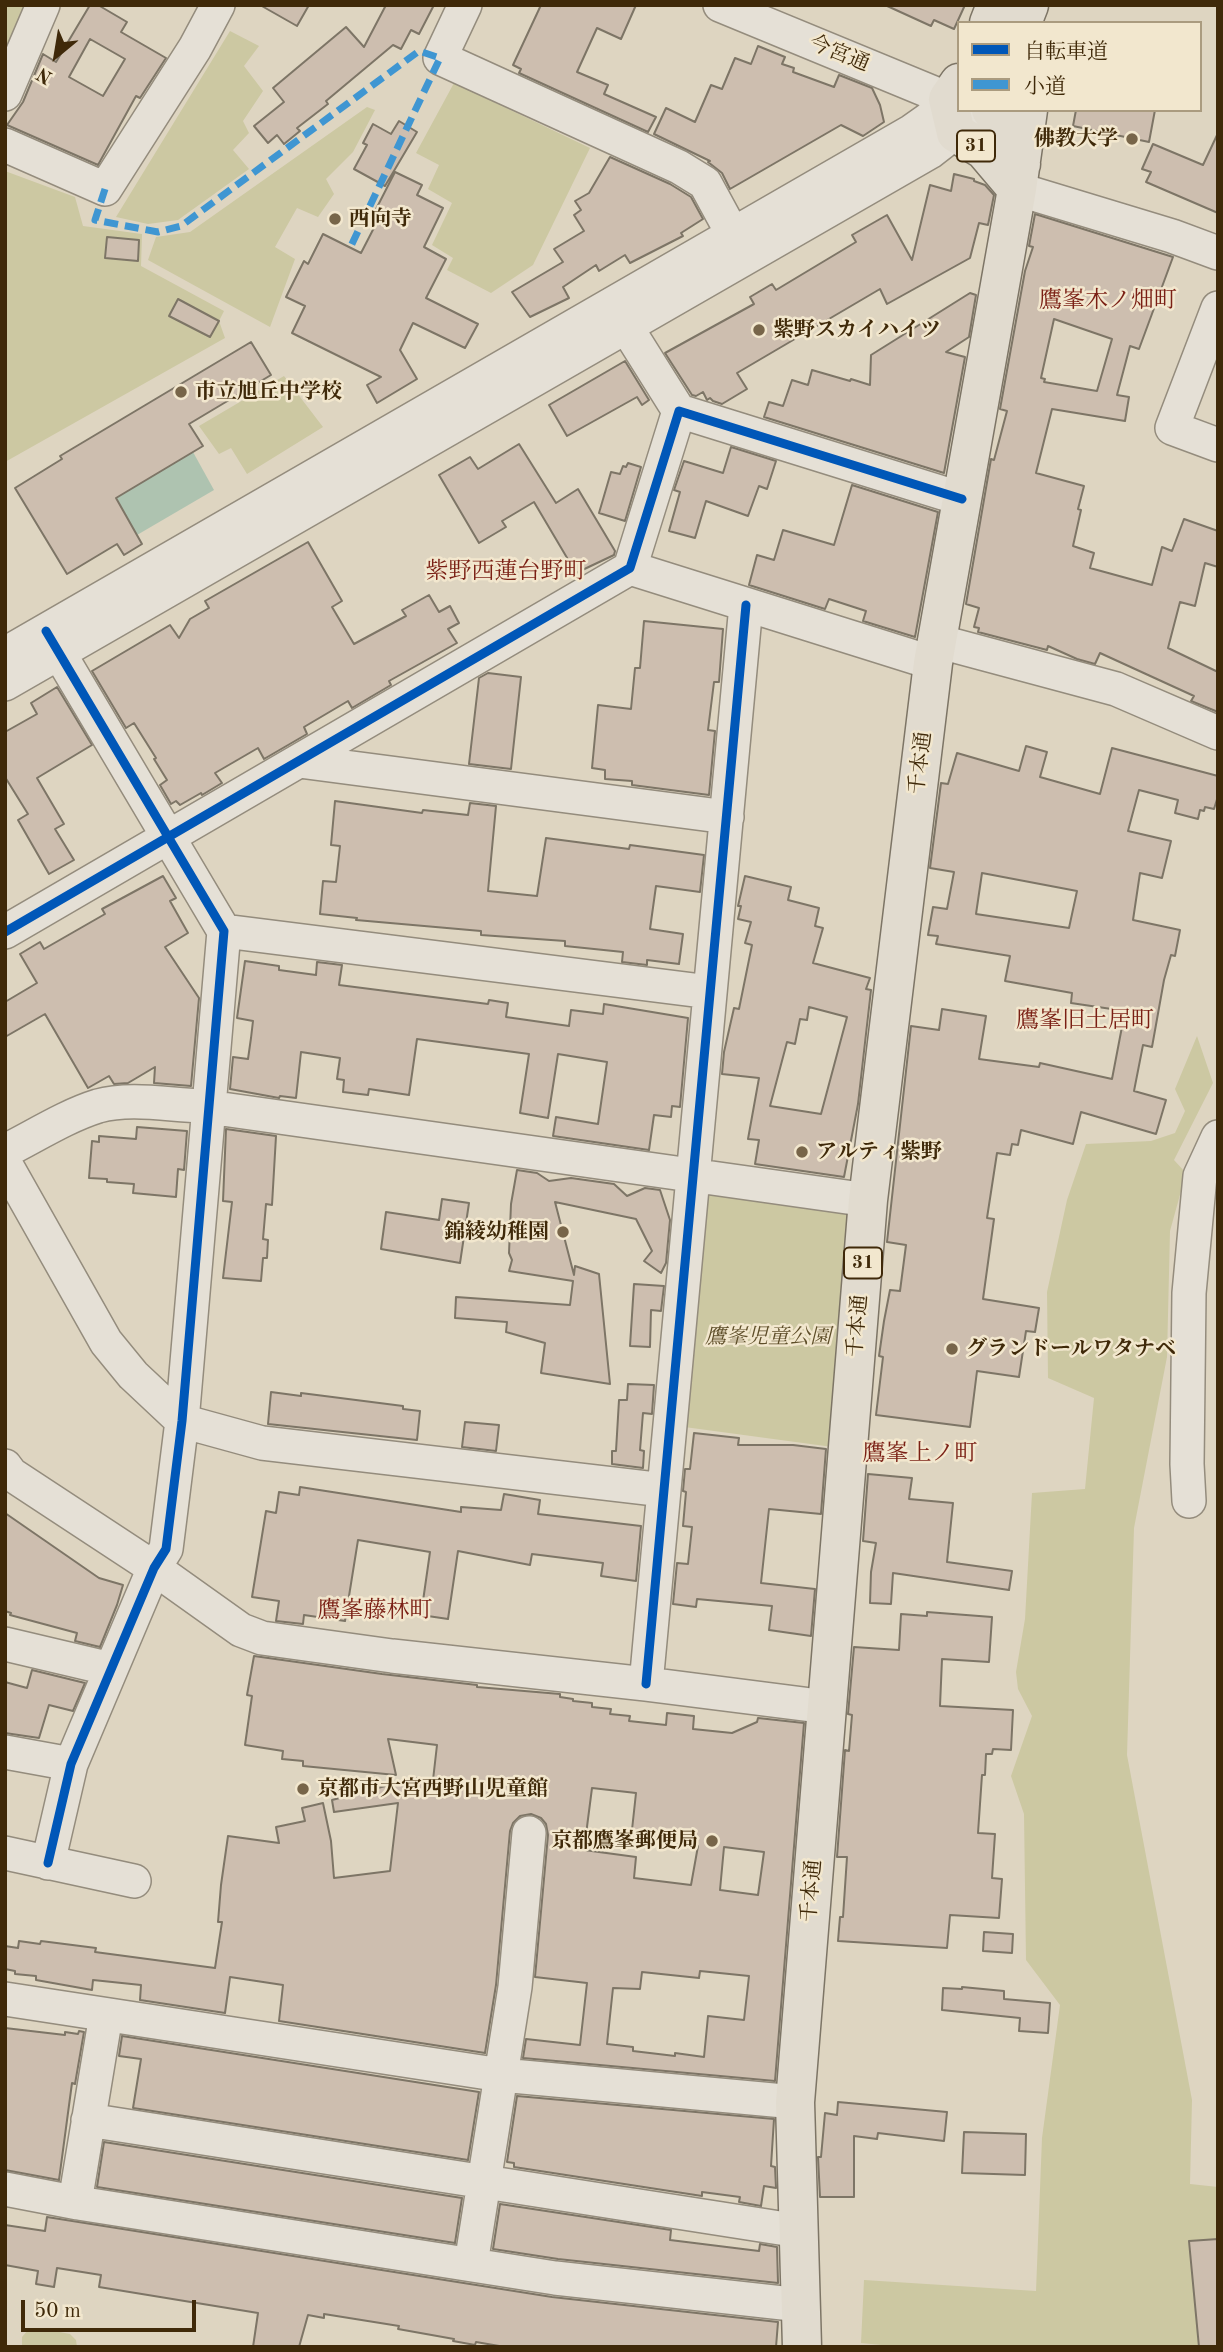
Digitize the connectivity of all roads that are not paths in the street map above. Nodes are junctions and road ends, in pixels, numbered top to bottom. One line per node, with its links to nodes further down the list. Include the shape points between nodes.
1 (43, 5): 5 (street)
2 (218, 5): 11 (street, via 105,189)
3 (465, 5): 13 (street, via 440,58 680,167 705,183)
4 (720, 5): 6 (street, 今宮通)
5 (5, 94)
6 (957, 103)
7 (957, 111): 13 (street, via 930,152)
8 (965, 112): 12 (main road, 31, via 984,150)
9 (992, 112): 12 (main road, 31, via 1008,133)
10 (1028, 112): 12 (main road, 31)
11 (5, 145)
12 (1019, 176): 14 (street); 19 (main road, 千本通 / 31)
13 (739, 246): 16 (street)
14 (1218, 253)
15 (1218, 308): 18 (street, via 1172,428)
16 (619, 316): 17 (street); 22 (street)
17 (679, 411): 19 (street); 20 (street)
18 (1218, 445)
19 (962, 499): 23 (main road, 千本通 / 31)
20 (630, 568): 21 (street); 27 (street)
21 (746, 605): 23 (street); 28 (street)
22 (52, 642): 24 (street); 25 (street); 29 (street)
23 (935, 652): 26 (street, via 1116,689); 38 (main road, 千本通 / 31)
24 (5, 654)
25 (5, 684)
26 (1217, 732)
27 (299, 761): 28 (street); 29 (street)
28 (727, 817): 32 (street)
29 (167, 838): 30 (street); 31 (street)
30 (224, 931): 32 (street); 33 (street)
31 (5, 932)
32 (710, 992): 37 (street)
33 (208, 1107): 35 (street, via 100,1105); 37 (street); 39 (street)
34 (1218, 1137): 42 (street, via 1200,1176 1189,1293)
35 (5, 1151)
36 (5, 1163): 39 (street, via 106,1342)
37 (694, 1176): 38 (street); 41 (street)
38 (868, 1200): 47 (main road, 千本通 / 31)
39 (182, 1421): 41 (street, via 262,1443); 43 (street, via 166,1549)
40 (5, 1466): 43 (street, via 10,1474)
41 (664, 1490): 46 (street)
42 (1189, 1502)
43 (155, 1568): 45 (street); 46 (street, via 241,1630 262,1638)
44 (5, 1644): 45 (street)
45 (111, 1670): 49 (street)
46 (646, 1684): 47 (street)
47 (827, 1707): 57 (main road, 千本通 / 31)
48 (5, 1752): 49 (street)
49 (71, 1764): 52 (street)
50 (529, 1833): 56 (street, via 515,1987)
51 (5, 1853): 52 (street)
52 (48, 1863): 53 (street)
53 (134, 1881)
54 (5, 1999): 55 (street)
55 (106, 2015): 56 (street); 58 (street)
56 (500, 2075): 57 (street); 59 (street)
57 (795, 2102): 62 (main road, 千本通 / 31)
58 (88, 2120): 59 (street); 61 (street)
59 (484, 2182): 62 (street); 63 (street)
60 (5, 2189): 61 (street)
61 (78, 2203): 63 (street)
62 (799, 2231): 64 (main road, 千本通 / 31)
63 (471, 2264): 64 (street, via 555,2278)
64 (801, 2305): 65 (main road, 千本通 / 31)
65 (802, 2347)

